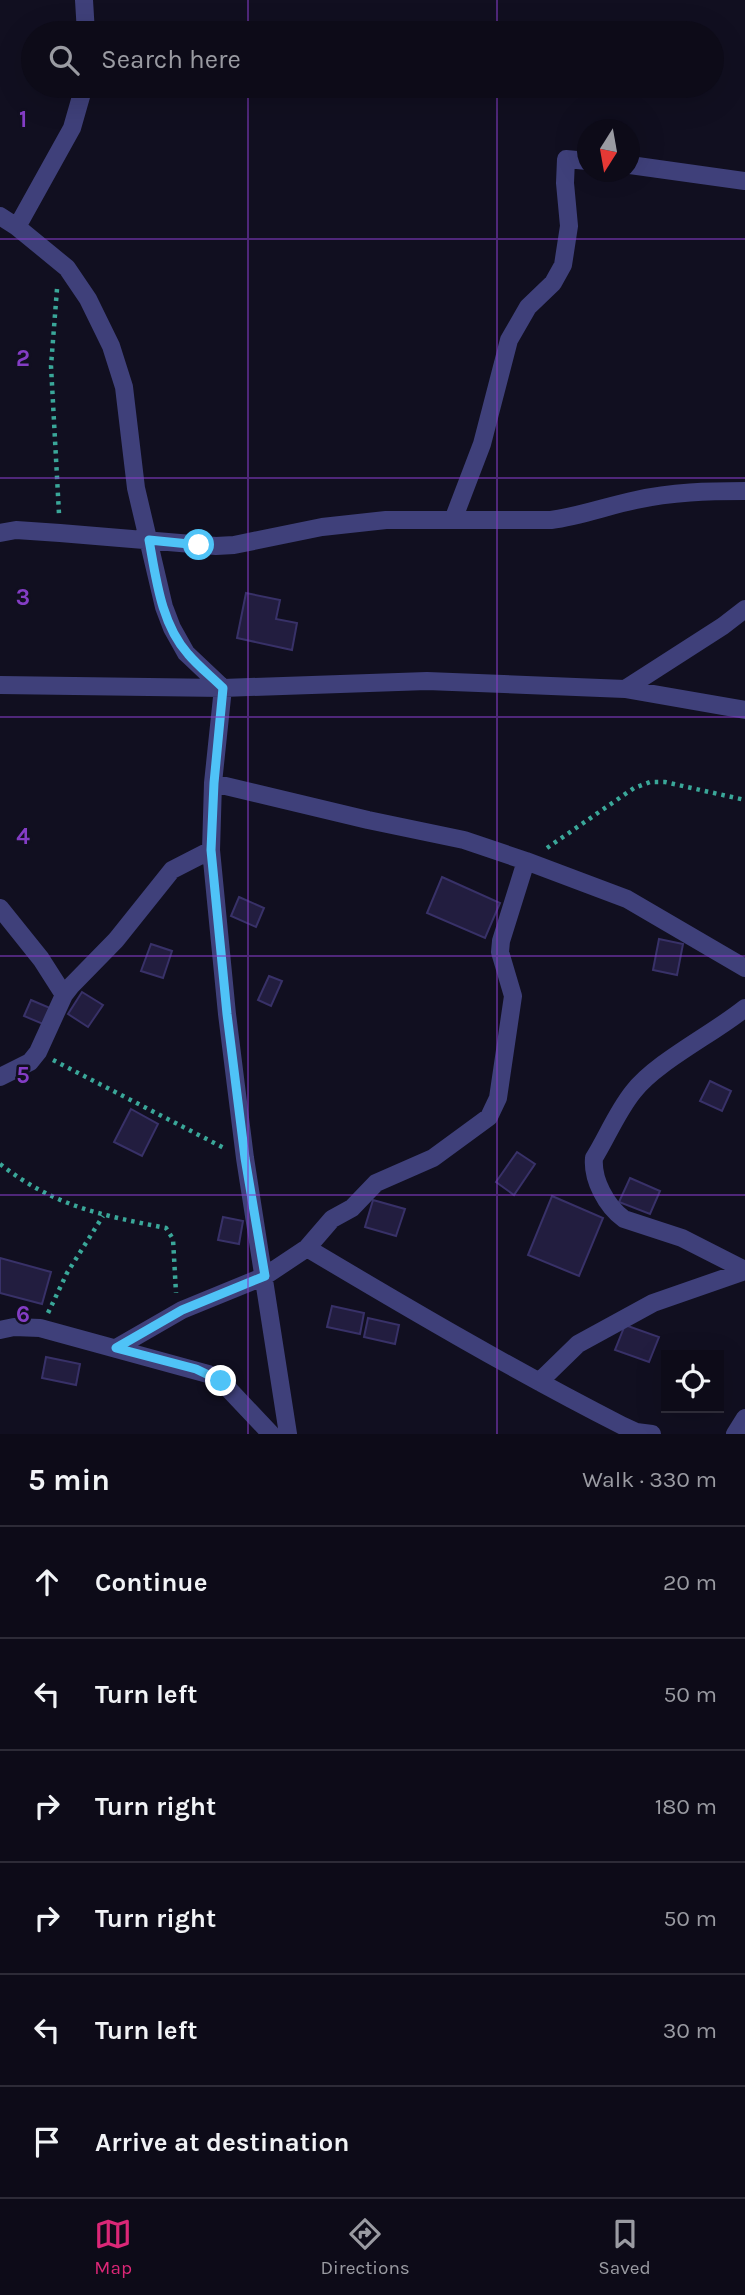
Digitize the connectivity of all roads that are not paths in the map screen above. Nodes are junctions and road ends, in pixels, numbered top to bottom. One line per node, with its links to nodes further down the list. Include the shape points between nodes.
1 (84, 0): 2 (street)
2 (85, 21)
3 (81, 98): 8 (street, via 72,128)
4 (577, 160): 10 (street, via 566,159 569,226 563,265 553,283 528,307 509,340 482,444)
5 (640, 166): 6 (street)
6 (745, 181)
7 (0, 216): 8 (street)
8 (17, 227): 12 (street, via 67,268 88,299 119,366 136,488)
9 (745, 491): 10 (street, via 676,493 551,520)
10 (453, 520): 12 (street, via 355,523 234,545)
11 (0, 533): 12 (street, via 16,530)
12 (149, 540): 15 (street, via 172,628 186,653)
13 (745, 609): 16 (street)
14 (0, 685): 15 (street)
15 (223, 688): 16 (street, via 427,681); 18 (street)
16 (625, 689): 17 (street)
17 (745, 710)
18 (214, 783): 19 (street); 20 (street, via 464,840)
19 (211, 850): 23 (street, via 172,870); 28 (street, via 245,1158)
20 (526, 861): 22 (street, via 627,899); 26 (street, via 501,941 513,996 494,1110 433,1158 376,1183 352,1208 332,1219)
21 (0, 908): 23 (street)
22 (745, 968)
23 (64, 995): 25 (street, via 38,1052 30,1062)
24 (745, 1008): 27 (street, via 632,1092 594,1158 593,1170 624,1219 682,1238)
25 (0, 1077)
26 (307, 1248): 28 (street); 31 (street)
27 (745, 1270): 31 (street, via 653,1303 578,1344)
28 (265, 1276): 30 (street, via 182,1310); 34 (street)
29 (5, 1326): 30 (street, via 40,1328)
30 (116, 1348): 33 (street, via 196,1369 221,1381)
31 (539, 1382): 35 (street, via 636,1432)
32 (745, 1418): 36 (street)
33 (271, 1434)
34 (288, 1434)
35 (652, 1434)
36 (735, 1434)

